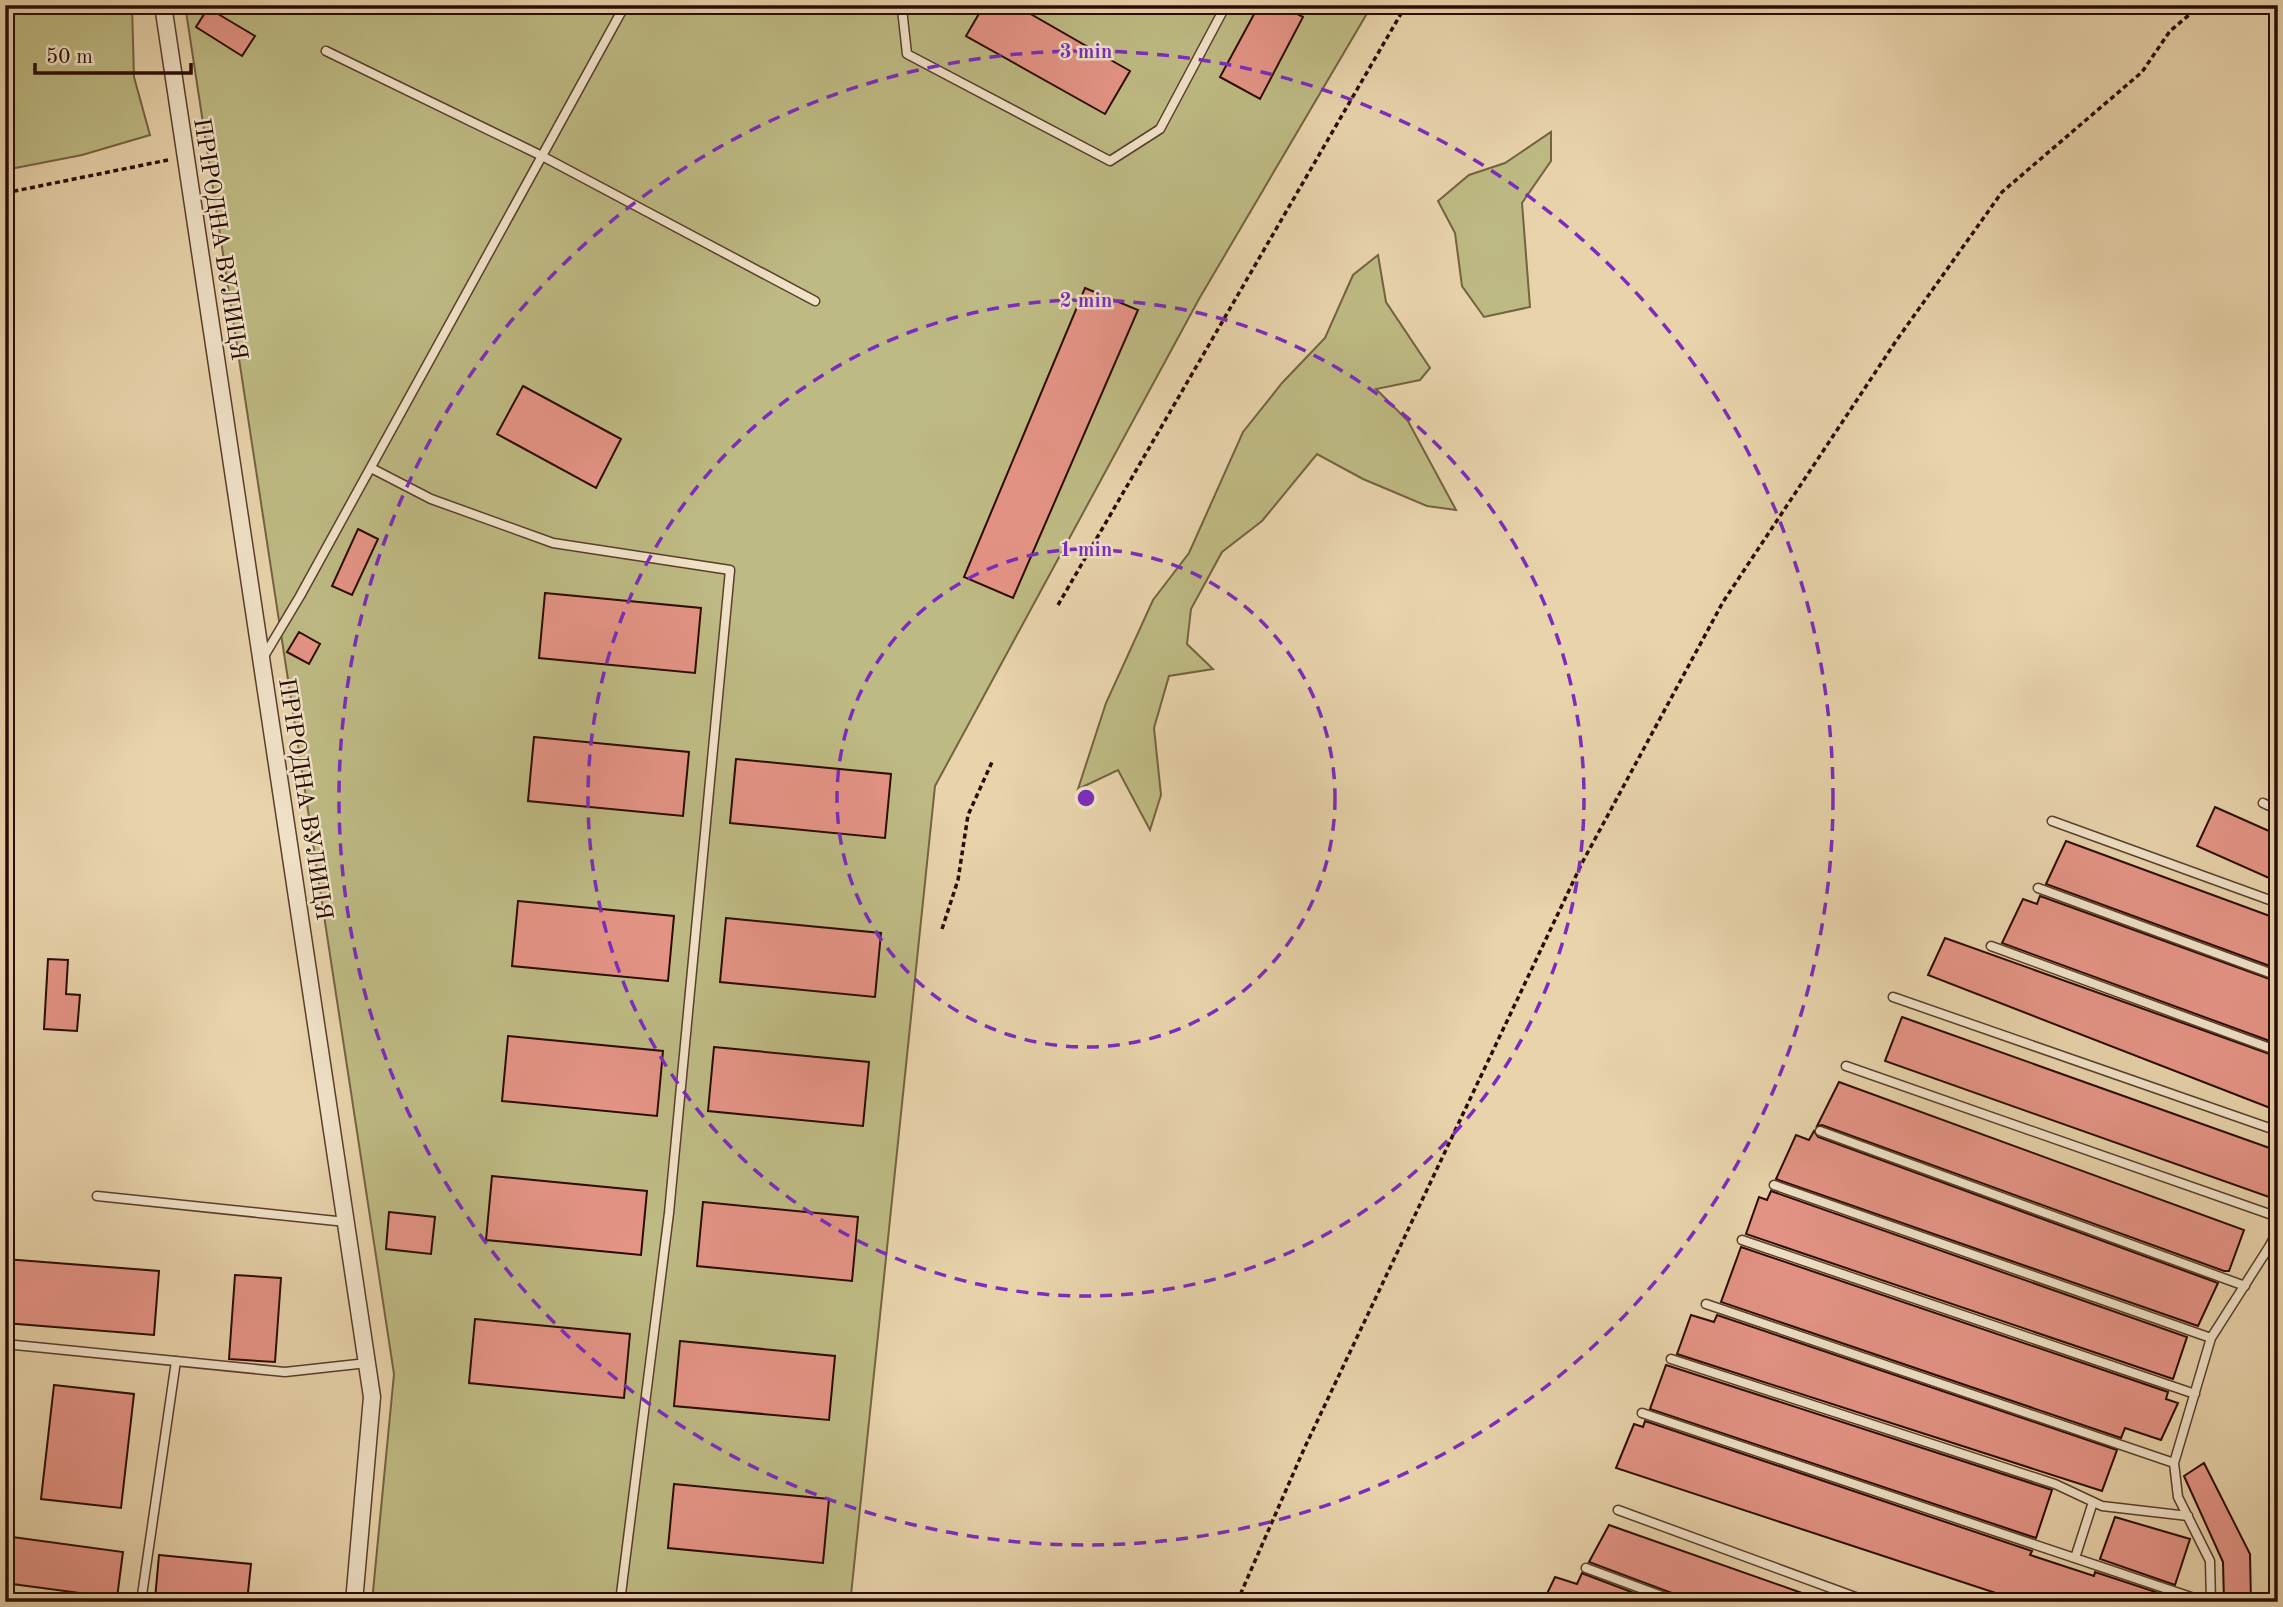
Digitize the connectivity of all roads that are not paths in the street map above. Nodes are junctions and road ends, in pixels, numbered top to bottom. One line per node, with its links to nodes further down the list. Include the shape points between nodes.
1 (163, 5): 9 (street, ПРІРОДНА ВУЛИЦЯ)
2 (625, 5): 6 (lane)
3 (904, 5): 4 (lane, via 906,54 1110,161 1160,129)
4 (1226, 5)
5 (326, 51): 6 (lane)
6 (542, 156): 7 (lane); 8 (lane)
7 (815, 301)
8 (371, 468): 9 (lane); 45 (lane, via 431,499 553,543 730,570 669,1213)
9 (262, 661): 25 (street, ПРІРОДНА ВУЛИЦЯ)
10 (2263, 803): 11 (lane)
11 (2278, 810)
12 (2052, 821): 14 (lane)
13 (2038, 888): 16 (lane)
14 (2278, 904)
15 (1991, 946): 18 (lane)
16 (2278, 976)
17 (1893, 997): 21 (lane)
18 (2278, 1051)
19 (1846, 1066): 24 (lane)
20 (1821, 1131): 28 (lane)
21 (2278, 1131)
22 (1774, 1185): 30 (lane)
23 (97, 1196): 25 (lane)
24 (2278, 1217)
25 (346, 1222): 34 (street, ПРІРОДНА ВУЛИЦЯ)
26 (2278, 1230): 28 (lane)
27 (1742, 1240): 35 (lane)
28 (2245, 1286): 30 (lane)
29 (1706, 1304): 37 (lane)
30 (2211, 1338): 35 (lane)
31 (5, 1344): 33 (lane)
32 (1671, 1359): 38 (lane, via 2055,1484)
33 (176, 1361): 34 (lane, via 285,1372); 43 (lane)
34 (367, 1363): 44 (street, ПРІРОДНА ВУЛИЦЯ, via 372,1397)
35 (2194, 1394): 37 (lane)
36 (1642, 1413): 41 (lane)
37 (2174, 1462): 40 (lane, via 2178,1497)
38 (2092, 1502): 40 (lane); 41 (lane)
39 (1618, 1510): 47 (lane)
40 (2188, 1516): 48 (lane, via 2210,1560)
41 (2075, 1558): 48 (lane)
42 (1586, 1568): 46 (lane)
43 (141, 1602)
44 (354, 1602)
45 (620, 1602)
46 (1678, 1602)
47 (1869, 1602)
48 (2209, 1602)

